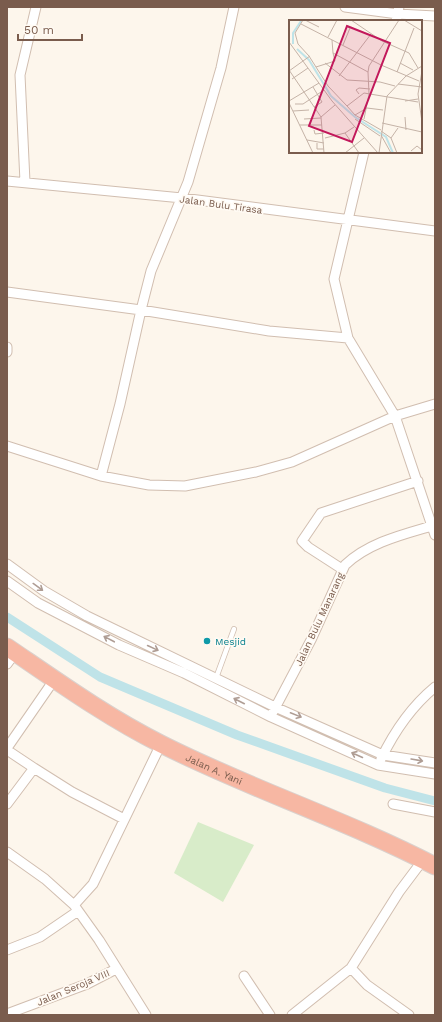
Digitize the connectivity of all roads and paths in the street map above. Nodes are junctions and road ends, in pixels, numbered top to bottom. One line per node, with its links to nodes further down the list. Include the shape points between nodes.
1 (36, 7): 8 (street, via 20,75)
2 (234, 7): 9 (street, via 206,124)
3 (345, 7): 4 (street)
4 (397, 14): 5 (street)
5 (435, 16)
6 (364, 153): 10 (street)
7 (7, 181): 8 (street, Jalan Bulu Tirasa)
8 (25, 182): 9 (street, Jalan Bulu Tirasa)
9 (182, 198): 10 (street, Jalan Bulu Tirasa); 13 (street, via 156,259)
10 (348, 221): 11 (street, Jalan Bulu Tirasa); 14 (street, via 334,279)
11 (435, 231)
12 (7, 292): 13 (street)
13 (141, 310): 14 (street, via 268,331); 20 (street)
14 (348, 338): 18 (street)
15 (7, 346): 16 (street)
16 (7, 352)
17 (435, 404): 18 (street)
18 (395, 416): 20 (street, via 312,454 256,472 185,486 149,485); 21 (street)
19 (7, 446): 20 (street)
20 (101, 476)
21 (418, 481): 22 (street); 25 (street, via 319,514 302,541)
22 (434, 526): 23 (street); 25 (street, Jalan Bulu Manarang, via 379,543 351,560)
23 (435, 535)
24 (7, 564): 27 (street, one-way to 27, via 44,591)
25 (342, 569): 35 (street, Jalan Bulu Manarang, via 311,640)
26 (7, 581): 28 (street, via 38,603)
27 (87, 616): 28 (street); 31 (street, one-way to 31)
28 (82, 625): 34 (street, one-way to 28, via 119,645)
29 (234, 629): 31 (lane)
30 (10, 655): 32 (highway, Jalan A. Yani)
31 (218, 679): 34 (street); 35 (street)
32 (54, 680): 37 (highway, Jalan A. Yani, via 119,721); 38 (street)
33 (435, 686): 39 (street, via 406,717)
34 (215, 688): 36 (street, one-way to 34)
35 (275, 707): 36 (street, Jalan Bulu Manarang); 39 (street, one-way to 39)
36 (270, 717): 41 (street, one-way to 36)
37 (162, 744): 47 (street); 49 (highway, Jalan A. Yani)
38 (7, 749): 42 (street)
39 (383, 755): 40 (street, one-way to 40); 41 (street)
40 (435, 763)
41 (378, 765): 43 (street)
42 (34, 768): 44 (street); 47 (street, via 72,792)
43 (435, 774)
44 (7, 804)
45 (393, 804): 46 (street)
46 (435, 812)
47 (124, 819): 50 (street, via 93,884)
48 (7, 852): 50 (street, via 45,879)
49 (429, 863): 52 (street, via 399,892)
50 (76, 908): 51 (street, via 40,937); 53 (street)
51 (7, 950)
52 (350, 968): 58 (street); 59 (street, via 367,985)
53 (116, 969): 55 (street, Jalan Seroja VIII, via 87,984); 56 (street)
54 (244, 976): 57 (street)
55 (7, 1014)
56 (146, 1015)
57 (270, 1015)
58 (292, 1015)
59 (409, 1015)

